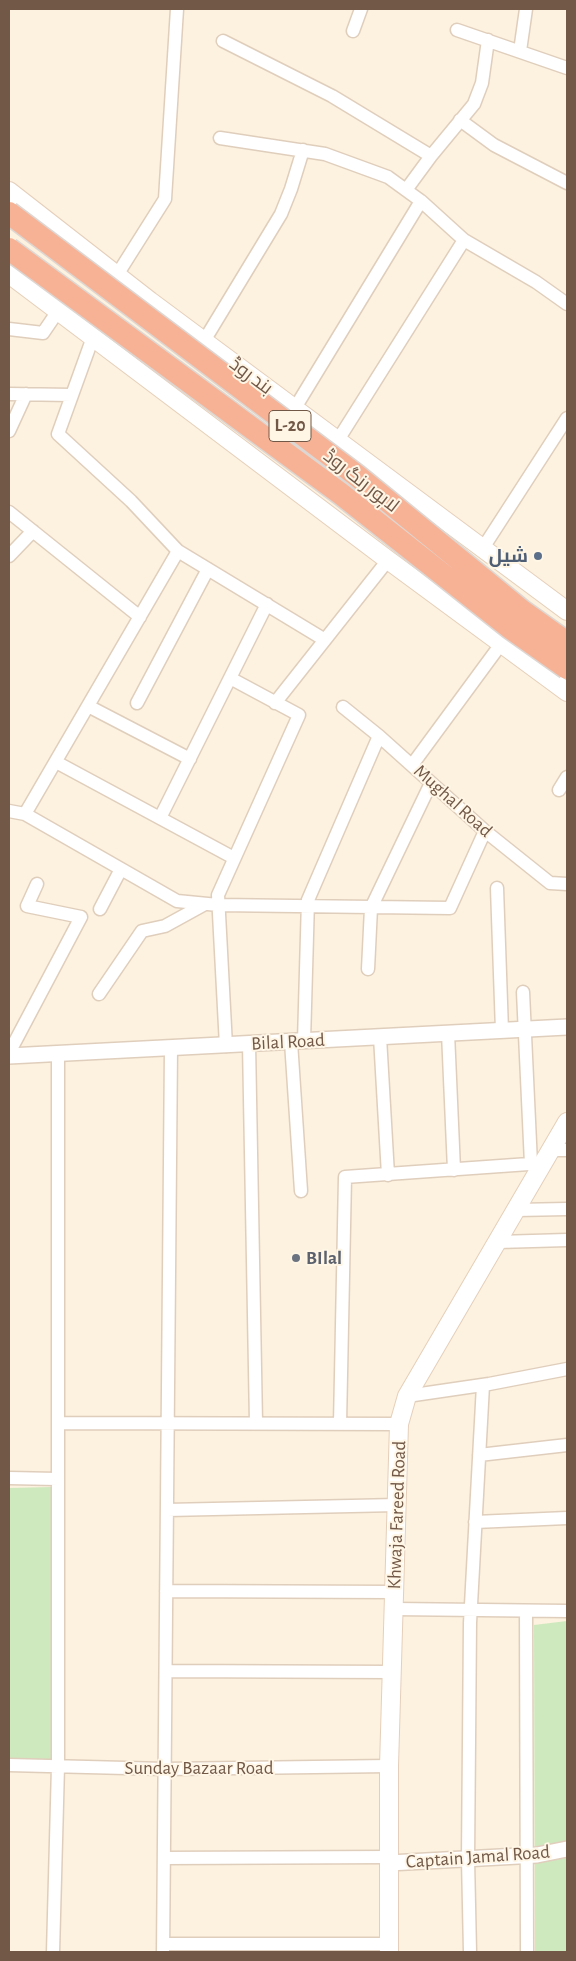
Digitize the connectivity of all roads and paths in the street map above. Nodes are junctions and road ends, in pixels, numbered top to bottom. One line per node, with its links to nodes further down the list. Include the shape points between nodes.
1 (177, 9): 22 (street, via 165,199)
2 (361, 9): 4 (street)
3 (526, 9): 8 (street)
4 (353, 30)
5 (457, 30): 6 (street)
6 (488, 40): 8 (street); 10 (street, via 482,83 474,104)
7 (223, 41): 13 (street, via 332,96)
8 (520, 52): 9 (street)
9 (567, 68)
10 (460, 120): 13 (street); 14 (street, via 494,145)
11 (220, 138): 12 (street)
12 (303, 150): 15 (street, via 325,154 388,177); 27 (street, via 281,214)
13 (431, 156): 15 (street)
14 (567, 183)
15 (406, 190): 17 (street)
16 (9, 191): 22 (main road, بند روڈ)
17 (421, 201): 19 (street); 31 (street)
18 (9, 213): 46 (highway, لاہور رنگ روڈ / L-20, bridge, via 356,475 522,611)
19 (464, 240): 23 (street); 34 (street)
20 (9, 249): 48 (highway, لاہور رنگ روڈ / L-20, bridge, via 340,494 508,627)
21 (9, 274): 24 (main road)
22 (117, 275): 27 (main road, بند روڈ)
23 (567, 304)
24 (58, 311): 25 (street, via 43,333); 26 (main road)
25 (9, 329)
26 (93, 337): 30 (street); 40 (main road)
27 (204, 341): 31 (main road, بند روڈ)
28 (9, 394): 29 (street)
29 (26, 394): 30 (street); 33 (street)
30 (72, 395): 38 (street, via 58,434 131,501)
31 (295, 408): 34 (main road, بند روڈ)
32 (567, 418): 37 (street)
33 (9, 431)
34 (338, 440): 37 (main road, بند روڈ)
35 (9, 512): 36 (street)
36 (33, 531): 39 (street); 44 (street)
37 (483, 548): 43 (main road, بند روڈ)
38 (178, 551): 41 (street); 44 (street)
39 (9, 556)
40 (388, 560): 45 (street); 47 (main road)
41 (208, 569): 42 (street); 51 (street)
42 (267, 604): 45 (street); 49 (street)
43 (567, 611)
44 (140, 617): 53 (street)
45 (325, 640): 52 (street)
46 (567, 643)
47 (501, 644): 50 (main road); 58 (street)
48 (567, 668)
49 (230, 678): 52 (street); 56 (street)
50 (567, 692)
51 (137, 703)
52 (275, 703): 66 (street, via 299,715)
53 (88, 706): 56 (street); 57 (street)
54 (343, 707): 55 (street, Mughal Road)
55 (379, 736): 58 (street, Mughal Road); 73 (street, via 308,900)
56 (190, 759): 64 (street)
57 (56, 762): 63 (street); 64 (street)
58 (412, 765): 60 (street, Mughal Road)
59 (567, 777): 61 (street)
60 (431, 783): 65 (street, Mughal Road); 74 (street)
61 (559, 790)
62 (9, 811): 63 (street)
63 (25, 814): 67 (street)
64 (160, 818): 66 (street)
65 (485, 831): 69 (street, Mughal Road, via 550,883); 74 (street, via 450,908)
66 (234, 858): 72 (street, via 218,895)
67 (121, 869): 71 (street, via 177,901); 75 (street)
68 (37, 884): 89 (street, via 28,906 81,917)
69 (567, 884)
70 (497, 888): 81 (street)
71 (205, 904): 72 (street); 78 (street, via 165,926 142,930)
72 (218, 905): 73 (street); 86 (street)
73 (308, 908): 74 (street); 84 (street)
74 (371, 908): 76 (street)
75 (100, 909)
76 (368, 969)
77 (523, 992): 80 (street)
78 (99, 994)
79 (567, 1027): 80 (street, Bilal Road)
80 (525, 1029): 81 (street, Bilal Road); 91 (street)
81 (502, 1030): 82 (street, Bilal Road)
82 (448, 1034): 83 (street, Bilal Road); 92 (street)
83 (380, 1037): 84 (street, Bilal Road); 93 (street)
84 (298, 1042): 85 (street, Bilal Road); 94 (street)
85 (249, 1044): 86 (street, Bilal Road); 104 (street)
86 (226, 1046): 87 (street, Bilal Road)
87 (171, 1048): 88 (street, Bilal Road); 103 (street)
88 (58, 1054): 89 (street, Bilal Road); 102 (street)
89 (9, 1055)
90 (567, 1122): 91 (main road, Khwaja Fareed Road)
91 (548, 1157): 92 (street); 96 (main road, Khwaja Fareed Road)
92 (454, 1170): 93 (street)
93 (388, 1175): 105 (street, via 345,1177)
94 (301, 1191)
95 (567, 1209): 96 (street)
96 (516, 1210): 98 (main road, Khwaja Fareed Road)
97 (567, 1240): 98 (street)
98 (498, 1242): 101 (main road, Khwaja Fareed Road)
99 (567, 1369): 100 (street)
100 (483, 1385): 101 (street); 108 (street)
101 (407, 1396): 106 (main road, Khwaja Fareed Road)
102 (58, 1423): 103 (street); 110 (street)
103 (168, 1423): 104 (street); 112 (street)
104 (256, 1423): 105 (street)
105 (340, 1424): 106 (street)
106 (399, 1424): 111 (main road, Khwaja Fareed Road)
107 (567, 1445): 108 (street)
108 (479, 1455): 114 (street)
109 (9, 1478): 110 (street)
110 (57, 1479): 123 (street)
111 (397, 1505): 112 (street); 116 (main road, Khwaja Fareed Road)
112 (167, 1510): 115 (street)
113 (567, 1518): 114 (street)
114 (475, 1522): 117 (street)
115 (166, 1591): 116 (street); 120 (street)
116 (394, 1600): 117 (street); 121 (main road, Khwaja Fareed Road)
117 (471, 1610): 118 (street); 129 (street)
118 (526, 1611): 119 (street); 127 (street)
119 (567, 1611)
120 (166, 1671): 121 (street); 125 (street)
121 (392, 1672): 124 (main road, Khwaja Fareed Road)
122 (9, 1766): 123 (street, Sunday Bazaar Road)
123 (58, 1766): 125 (street, Sunday Bazaar Road); 133 (street)
124 (389, 1766): 125 (street, Sunday Bazaar Road); 130 (main road, Khwaja Fareed Road)
125 (165, 1769): 128 (street)
126 (567, 1849): 127 (street, Captain Jamal Road)
127 (526, 1856): 129 (street, Captain Jamal Road); 135 (street)
128 (164, 1858): 130 (street); 131 (street)
129 (468, 1859): 130 (street, Captain Jamal Road); 134 (street)
130 (389, 1860): 132 (main road, Khwaja Fareed Road)
131 (163, 1948): 132 (street)
132 (389, 1948)
133 (53, 1952)
134 (470, 1952)
135 (527, 1952)

